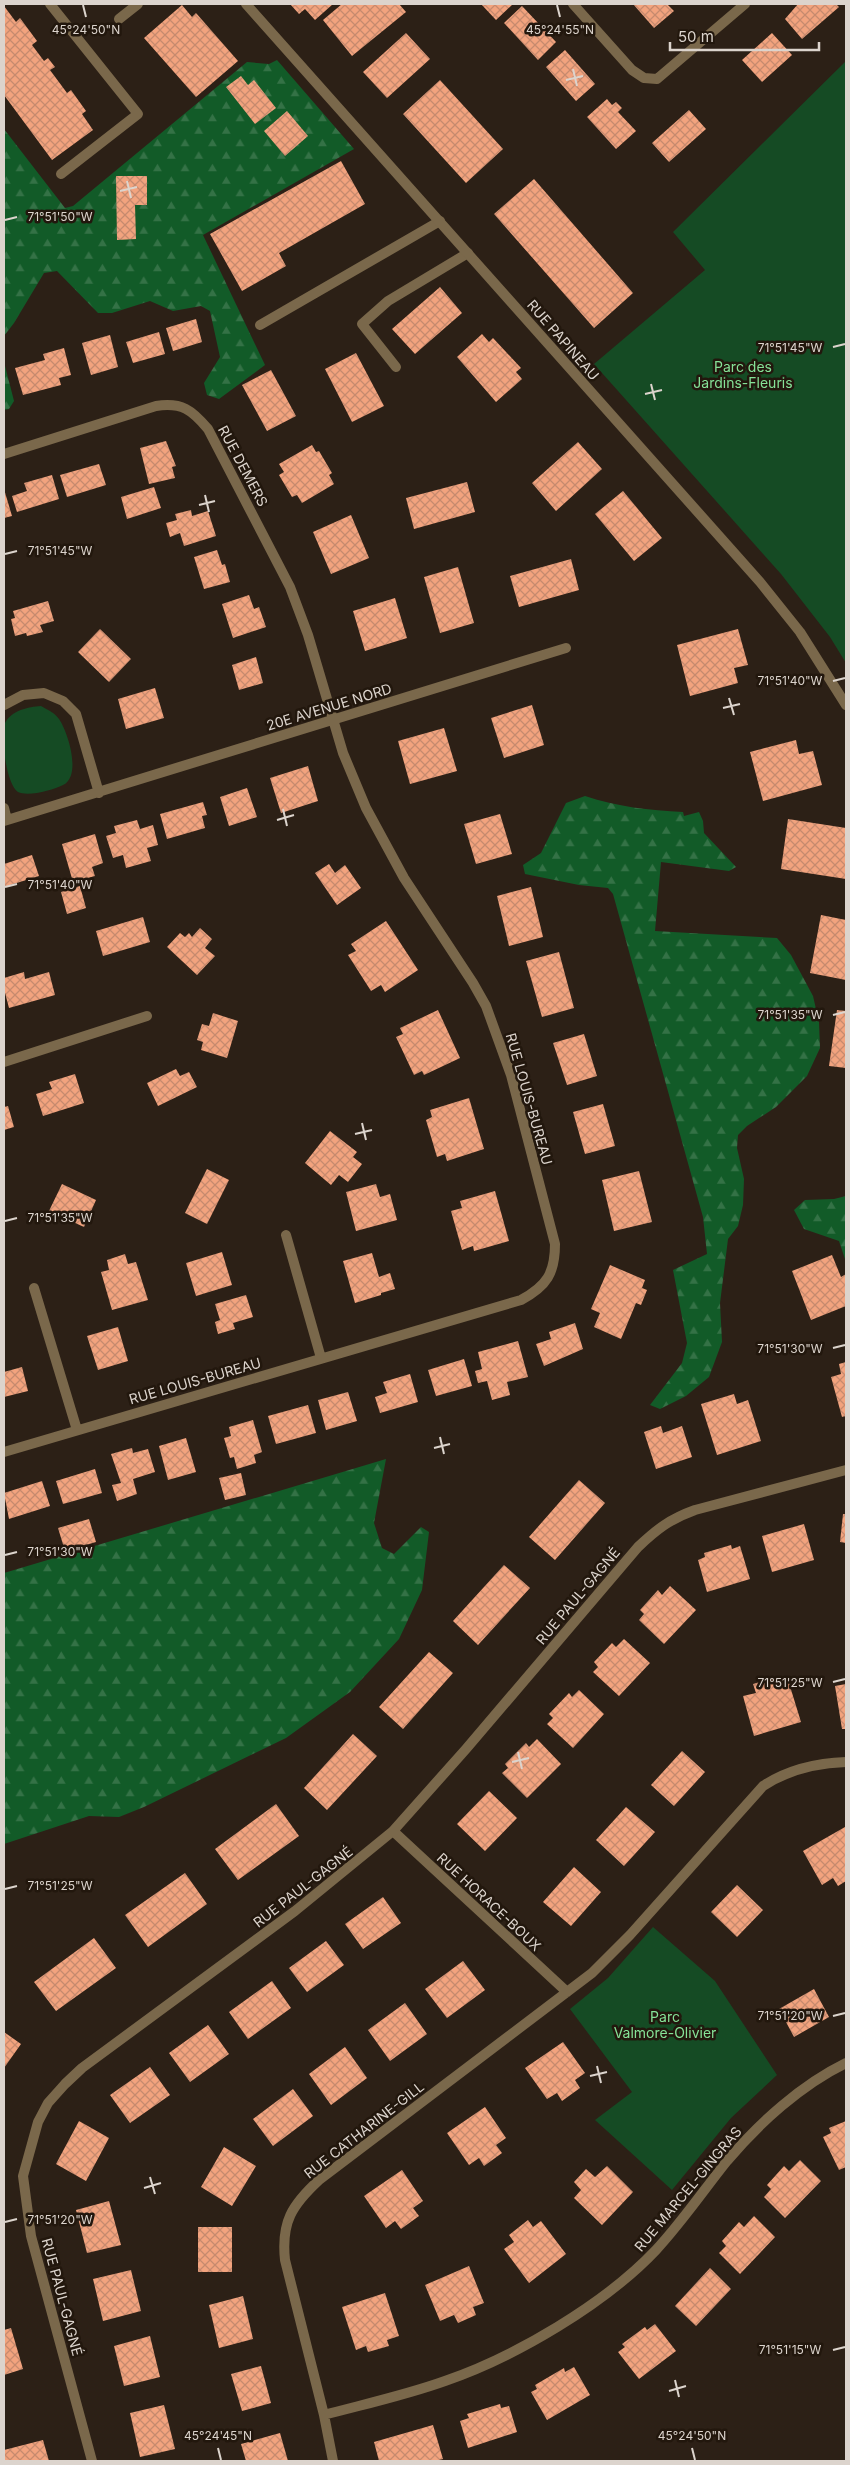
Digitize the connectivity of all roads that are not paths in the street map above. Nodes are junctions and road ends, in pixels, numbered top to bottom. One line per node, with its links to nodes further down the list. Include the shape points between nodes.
1 (50, 4): 7 (street, via 138,114)
2 (138, 4): 6 (street)
3 (246, 4): 8 (street, RUE PAPINEAU)
4 (573, 4): 5 (street, via 632,70 644,78 657,79)
5 (745, 4)
6 (119, 19)
7 (61, 174)
8 (440, 221): 9 (street, RUE PAPINEAU); 10 (street)
9 (468, 253): 11 (street, via 388,300 362,324); 15 (street, RUE PAPINEAU, via 760,582 800,632)
10 (260, 325)
11 (396, 367)
12 (4, 454): 16 (street, RUE DEMERS, via 156,406 171,404 197,416 208,430 290,587)
13 (566, 648): 16 (street, 20E AVENUE NORD)
14 (4, 705): 17 (street, via 23,695 44,693 63,701 76,714)
15 (846, 705)
16 (333, 720): 17 (street, 20E AVENUE NORD); 24 (street, RUE LOUIS-BUREAU, via 354,782 383,841 486,1006 510,1075 556,1244 555,1262 549,1278 536,1293 522,1300)
17 (99, 793): 19 (street, 20E AVENUE NORD)
18 (4, 808): 19 (street, 20E AVENUE NORD)
19 (6, 821)
20 (147, 1016): 21 (street)
21 (4, 1062)
22 (286, 1235): 24 (street)
23 (34, 1288): 25 (street)
24 (320, 1358): 25 (street, RUE LOUIS-BUREAU)
25 (77, 1430): 26 (street, RUE LOUIS-BUREAU)
26 (4, 1452)
27 (846, 1470): 29 (street, RUE PAUL-GAGNÉ, via 694,1510 672,1519 654,1532 638,1546)
28 (846, 1762): 30 (street, via 807,1766 776,1777 763,1786 613,1954)
29 (393, 1831): 30 (street, RUE HORACE-BOUX); 33 (street, RUE PAUL-GAGNÉ, via 295,1912 82,2068 48,2103 38,2122 23,2176 31,2236)
30 (567, 1992): 32 (street, RUE CATHARINE-GILL, via 319,2180 294,2207 286,2223 283,2240 285,2260)
31 (846, 2063): 32 (street, RUE MARCEL-GINGRAS, via 815,2081 759,2128 728,2160 657,2249 601,2298 503,2357 469,2372)
32 (324, 2415): 34 (street, RUE CATHARINE-GILL)
33 (92, 2461)
34 (333, 2461)

